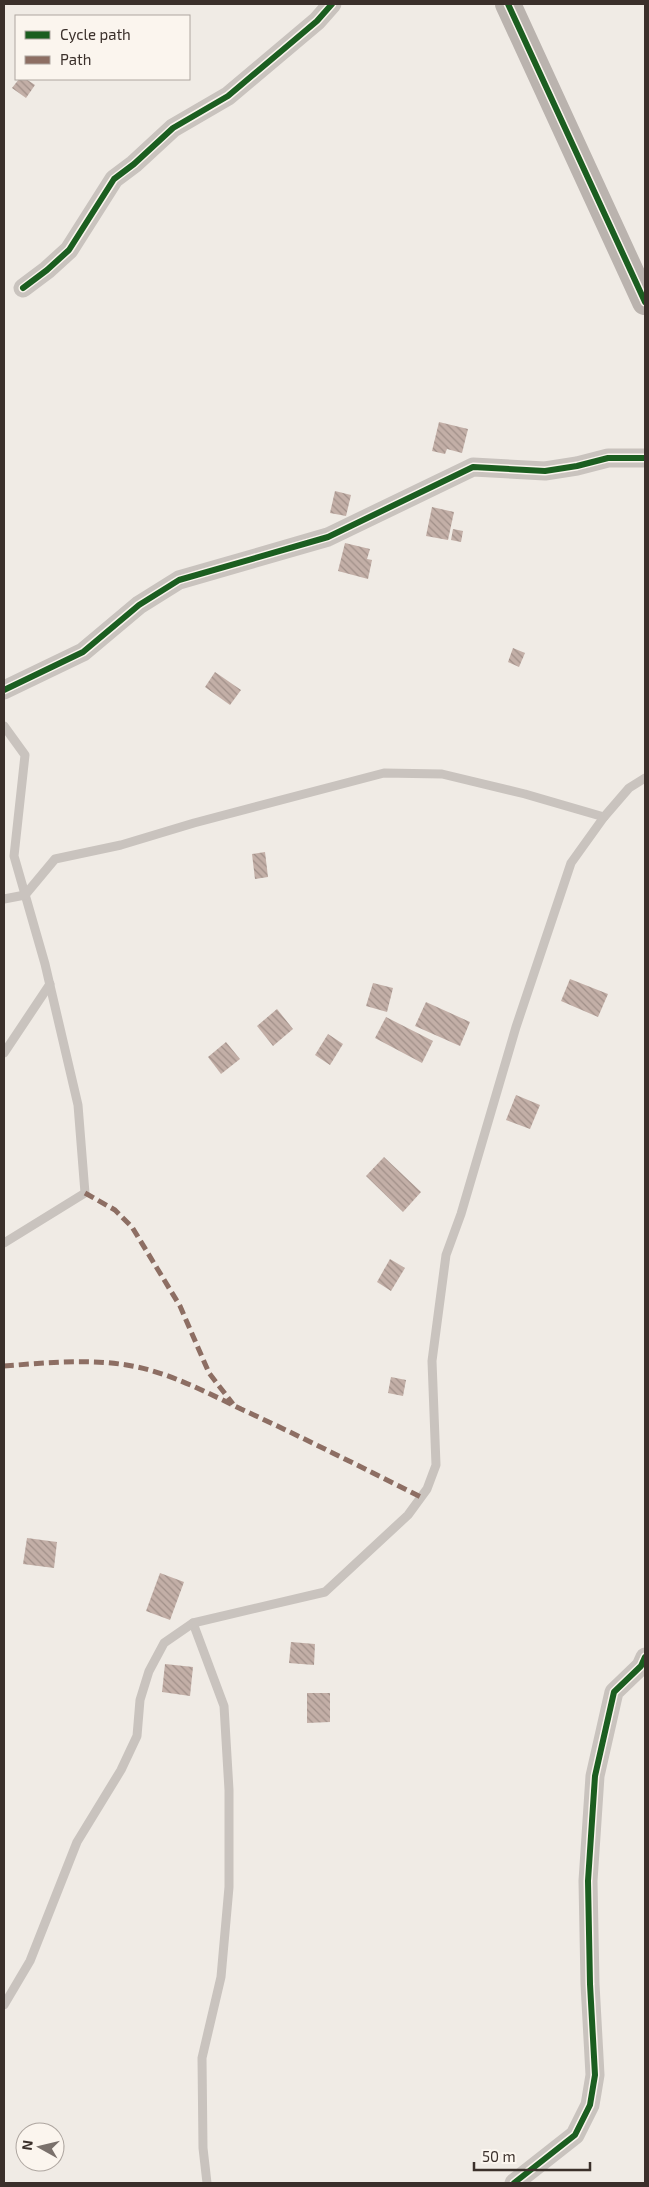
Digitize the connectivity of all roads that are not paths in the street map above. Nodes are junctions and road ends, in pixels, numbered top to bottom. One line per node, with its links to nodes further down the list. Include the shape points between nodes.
1 (332, 4): 3 (street, via 317,21 228,96 173,128 114,179 68,250)
2 (508, 4): 4 (street)
3 (23, 288)
4 (645, 302)
5 (645, 458): 6 (street, via 608,458 545,471 472,467 328,537 179,580 139,605 83,652)
6 (4, 690)
7 (4, 726): 10 (lane, via 25,755 14,856)
8 (645, 778): 9 (lane, via 629,788)
9 (604, 817): 10 (lane, via 442,774 384,773 121,845 55,859); 15 (lane, via 571,863 516,1026 446,1255 432,1361 436,1465 427,1489 408,1515 325,1592)
10 (25, 896): 11 (lane); 12 (lane)
11 (4, 899)
12 (50, 984): 13 (lane); 14 (lane, via 78,1105 85,1193)
13 (4, 1053)
14 (4, 1243)
15 (193, 1623): 17 (lane, via 164,1644 149,1671 140,1700 136,1736 121,1770 77,1842 30,1961); 18 (lane, via 224,1706 229,1790 229,1888 221,1977 202,2058 203,2148)
16 (645, 1657): 19 (street, via 641,1666 614,1692 595,1776 588,1881 595,2075 590,2105 575,2135)
17 (4, 2004)
18 (207, 2183)
19 (514, 2183)

